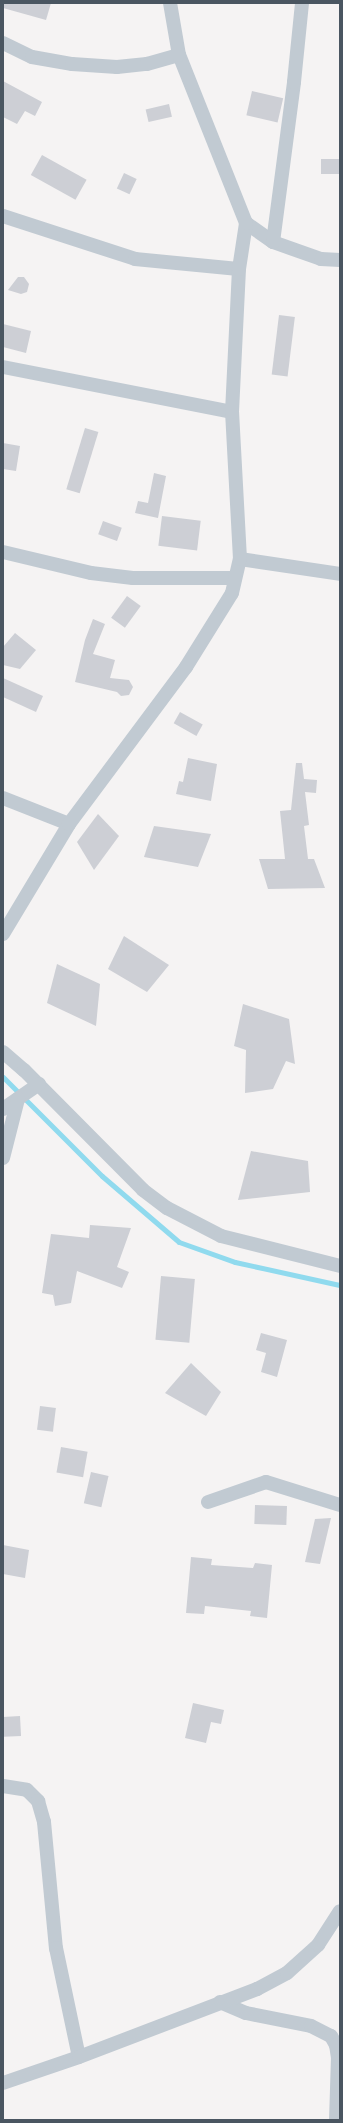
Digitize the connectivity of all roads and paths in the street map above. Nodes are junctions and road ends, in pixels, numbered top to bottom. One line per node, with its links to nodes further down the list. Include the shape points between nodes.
1 (170, 3): 4 (street)
2 (302, 3): 7 (street, via 293,96)
3 (3, 43): 4 (street, via 32,57 72,64 116,67 147,64)
4 (179, 55): 6 (street)
5 (3, 216): 9 (street, via 135,259)
6 (246, 223): 7 (street); 9 (street)
7 (273, 242): 8 (street, via 321,259)
8 (340, 260)
9 (239, 269): 11 (street)
10 (3, 367): 11 (street)
11 (232, 412): 13 (street)
12 (3, 552): 15 (street, via 91,573 133,578)
13 (240, 559): 14 (street); 15 (street)
14 (340, 574)
15 (236, 578): 17 (street, via 232,593 186,667)
16 (3, 798): 17 (street)
17 (69, 824): 18 (street)
18 (3, 934)
19 (3, 1052): 20 (street)
20 (39, 1084): 21 (street); 24 (street, via 143,1190 167,1208 221,1236)
21 (18, 1099): 22 (street); 23 (street)
22 (3, 1109)
23 (3, 1158)
24 (340, 1266)
25 (208, 1502): 26 (street, via 266,1482)
26 (340, 1505)
27 (3, 1786): 30 (street, via 27,1790 38,1801 44,1822 56,1948)
28 (340, 1911): 29 (street, via 318,1945 287,1973)
29 (220, 2002): 30 (street); 32 (street, via 246,2013 311,2026 331,2036 338,2057)
30 (79, 2057): 31 (street)
31 (3, 2083)
32 (336, 2120)

